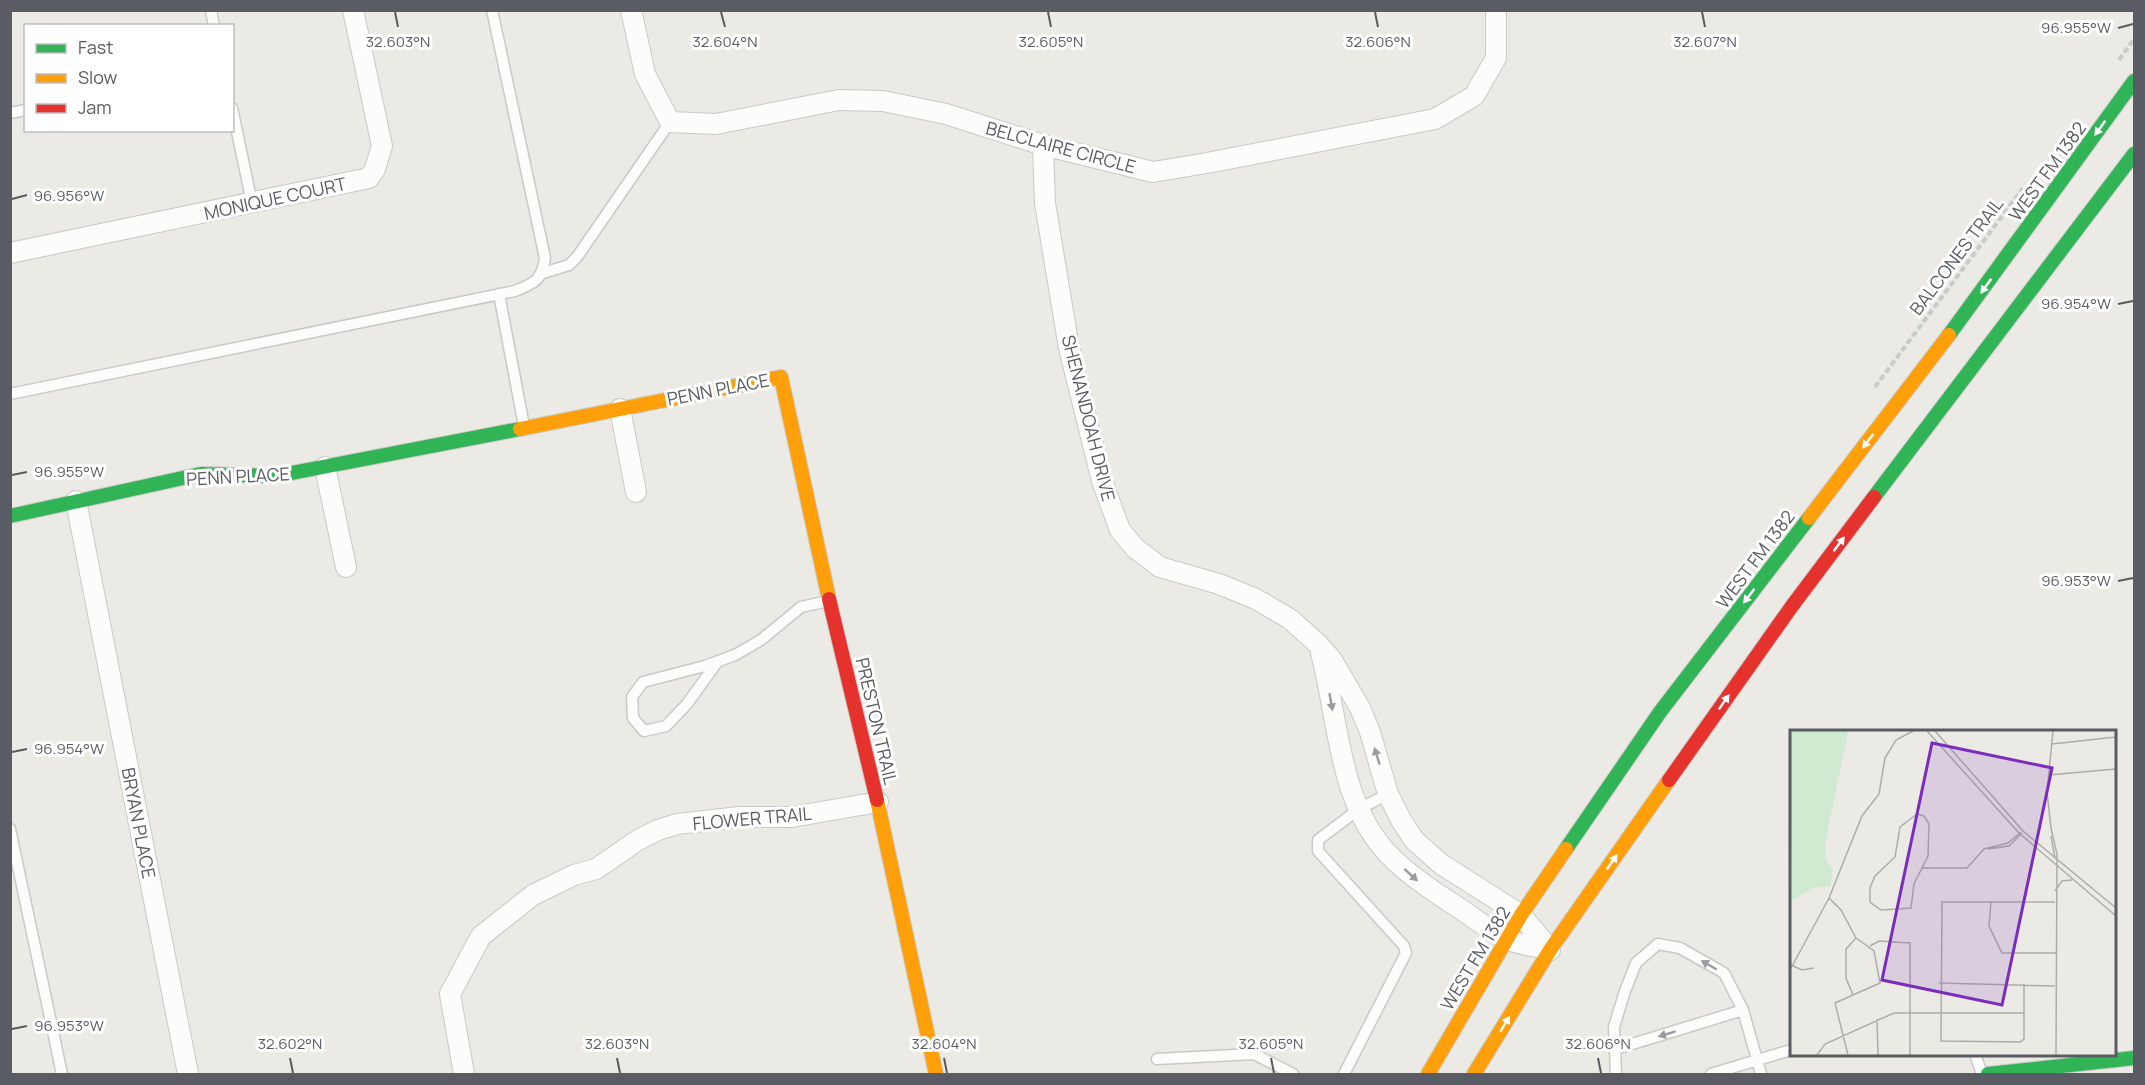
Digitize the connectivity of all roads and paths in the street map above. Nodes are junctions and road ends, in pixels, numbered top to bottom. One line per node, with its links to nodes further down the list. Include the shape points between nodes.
1 (353, 10): 13 (street, MONIQUE COURT, via 382,146 375,169 369,178)
2 (492, 10): 15 (lane, via 545,258)
3 (631, 10): 9 (street, via 645,74)
4 (1496, 10): 10 (street, BELCLAIRE CIRCLE, via 1496,58 1474,96 1434,119 1153,172)
5 (2134, 39): 6 (path)
6 (2113, 68)
7 (2134, 81): 34 (main road, WEST FM 1382, one-way to 34, via 1981,293 1660,711)
8 (234, 118): 13 (lane)
9 (670, 122): 10 (street, BELCLAIRE CIRCLE, via 716,124 839,100 883,101 946,114); 15 (lane, via 577,257 569,265)
10 (1043, 145): 28 (street, SHENANDOAH DRIVE, via 1045,203 1069,348 1101,481 1120,530 1135,548 1160,567 1256,598 1290,619)
11 (2134, 154): 36 (main road, one-way to 11, via 1792,606)
12 (2027, 182): 18 (path, BALCONES TRAIL)
13 (252, 203): 14 (street, MONIQUE COURT)
14 (10, 253)
15 (543, 273): 16 (lane, via 532,284)
16 (499, 294): 19 (lane); 21 (lane)
17 (781, 377): 20 (main road, PENN PLACE); 27 (main road, PRESTON TRAIL)
18 (1870, 393)
19 (10, 394)
20 (620, 409): 21 (main road, PENN PLACE); 23 (street)
21 (524, 429): 22 (main road, PENN PLACE)
22 (325, 467): 24 (main road, PENN PLACE, via 276,476 201,474); 26 (street)
23 (636, 492)
24 (75, 501): 25 (main road, PENN PLACE); 46 (street, BRYAN PLACE)
25 (10, 516)
26 (346, 567)
27 (830, 601): 29 (lane, via 801,608 761,640); 31 (main road, PRESTON TRAIL)
28 (1319, 645): 30 (street, SHENANDOAH DRIVE, one-way to 28, via 1360,708); 32 (street, one-way to 32, via 1338,737)
29 (718, 661): 29 (lane, via 643,682 632,697 633,718 644,731 666,726)
30 (1388, 794): 32 (lane); 34 (street, SHENANDOAH DRIVE, via 1414,840 1441,864)
31 (878, 802): 47 (street, FLOWER TRAIL, via 792,817 741,817 677,824 639,840 596,869 574,875 533,896 482,936 450,994); 48 (main road, PRESTON TRAIL)
32 (1359, 809): 35 (street, one-way to 35, via 1389,856 1417,881); 50 (lane, via 1318,840 1318,851 1406,952)
33 (10, 829): 45 (lane)
34 (1521, 915): 35 (main road, WEST FM 1382); 36 (street, SHENANDOAH DRIVE)
35 (1507, 939): 36 (street); 51 (main road, WEST FM 1382)
36 (1550, 950): 52 (main road, one-way to 36)
37 (1743, 1011): 38 (lane, one-way to 38); 38 (lane, one-way to 38, via 1724,973 1680,948 1658,944 1636,963 1614,1027); 43 (lane)
38 (1616, 1049): 53 (lane)
39 (1786, 1051): 43 (lane)
40 (1976, 1055): 56 (lane)
41 (2134, 1058): 44 (main road)
42 (1157, 1059): 49 (lane, via 1254,1054)
43 (1756, 1059): 54 (lane); 55 (lane)
44 (2068, 1064): 57 (main road)
45 (62, 1074)
46 (188, 1074)
47 (464, 1074)
48 (936, 1074)
49 (1293, 1074)
50 (1344, 1074)
51 (1428, 1074)
52 (1474, 1074)
53 (1616, 1074)
54 (1711, 1074)
55 (1761, 1074)
56 (1982, 1074)
57 (1988, 1074)

